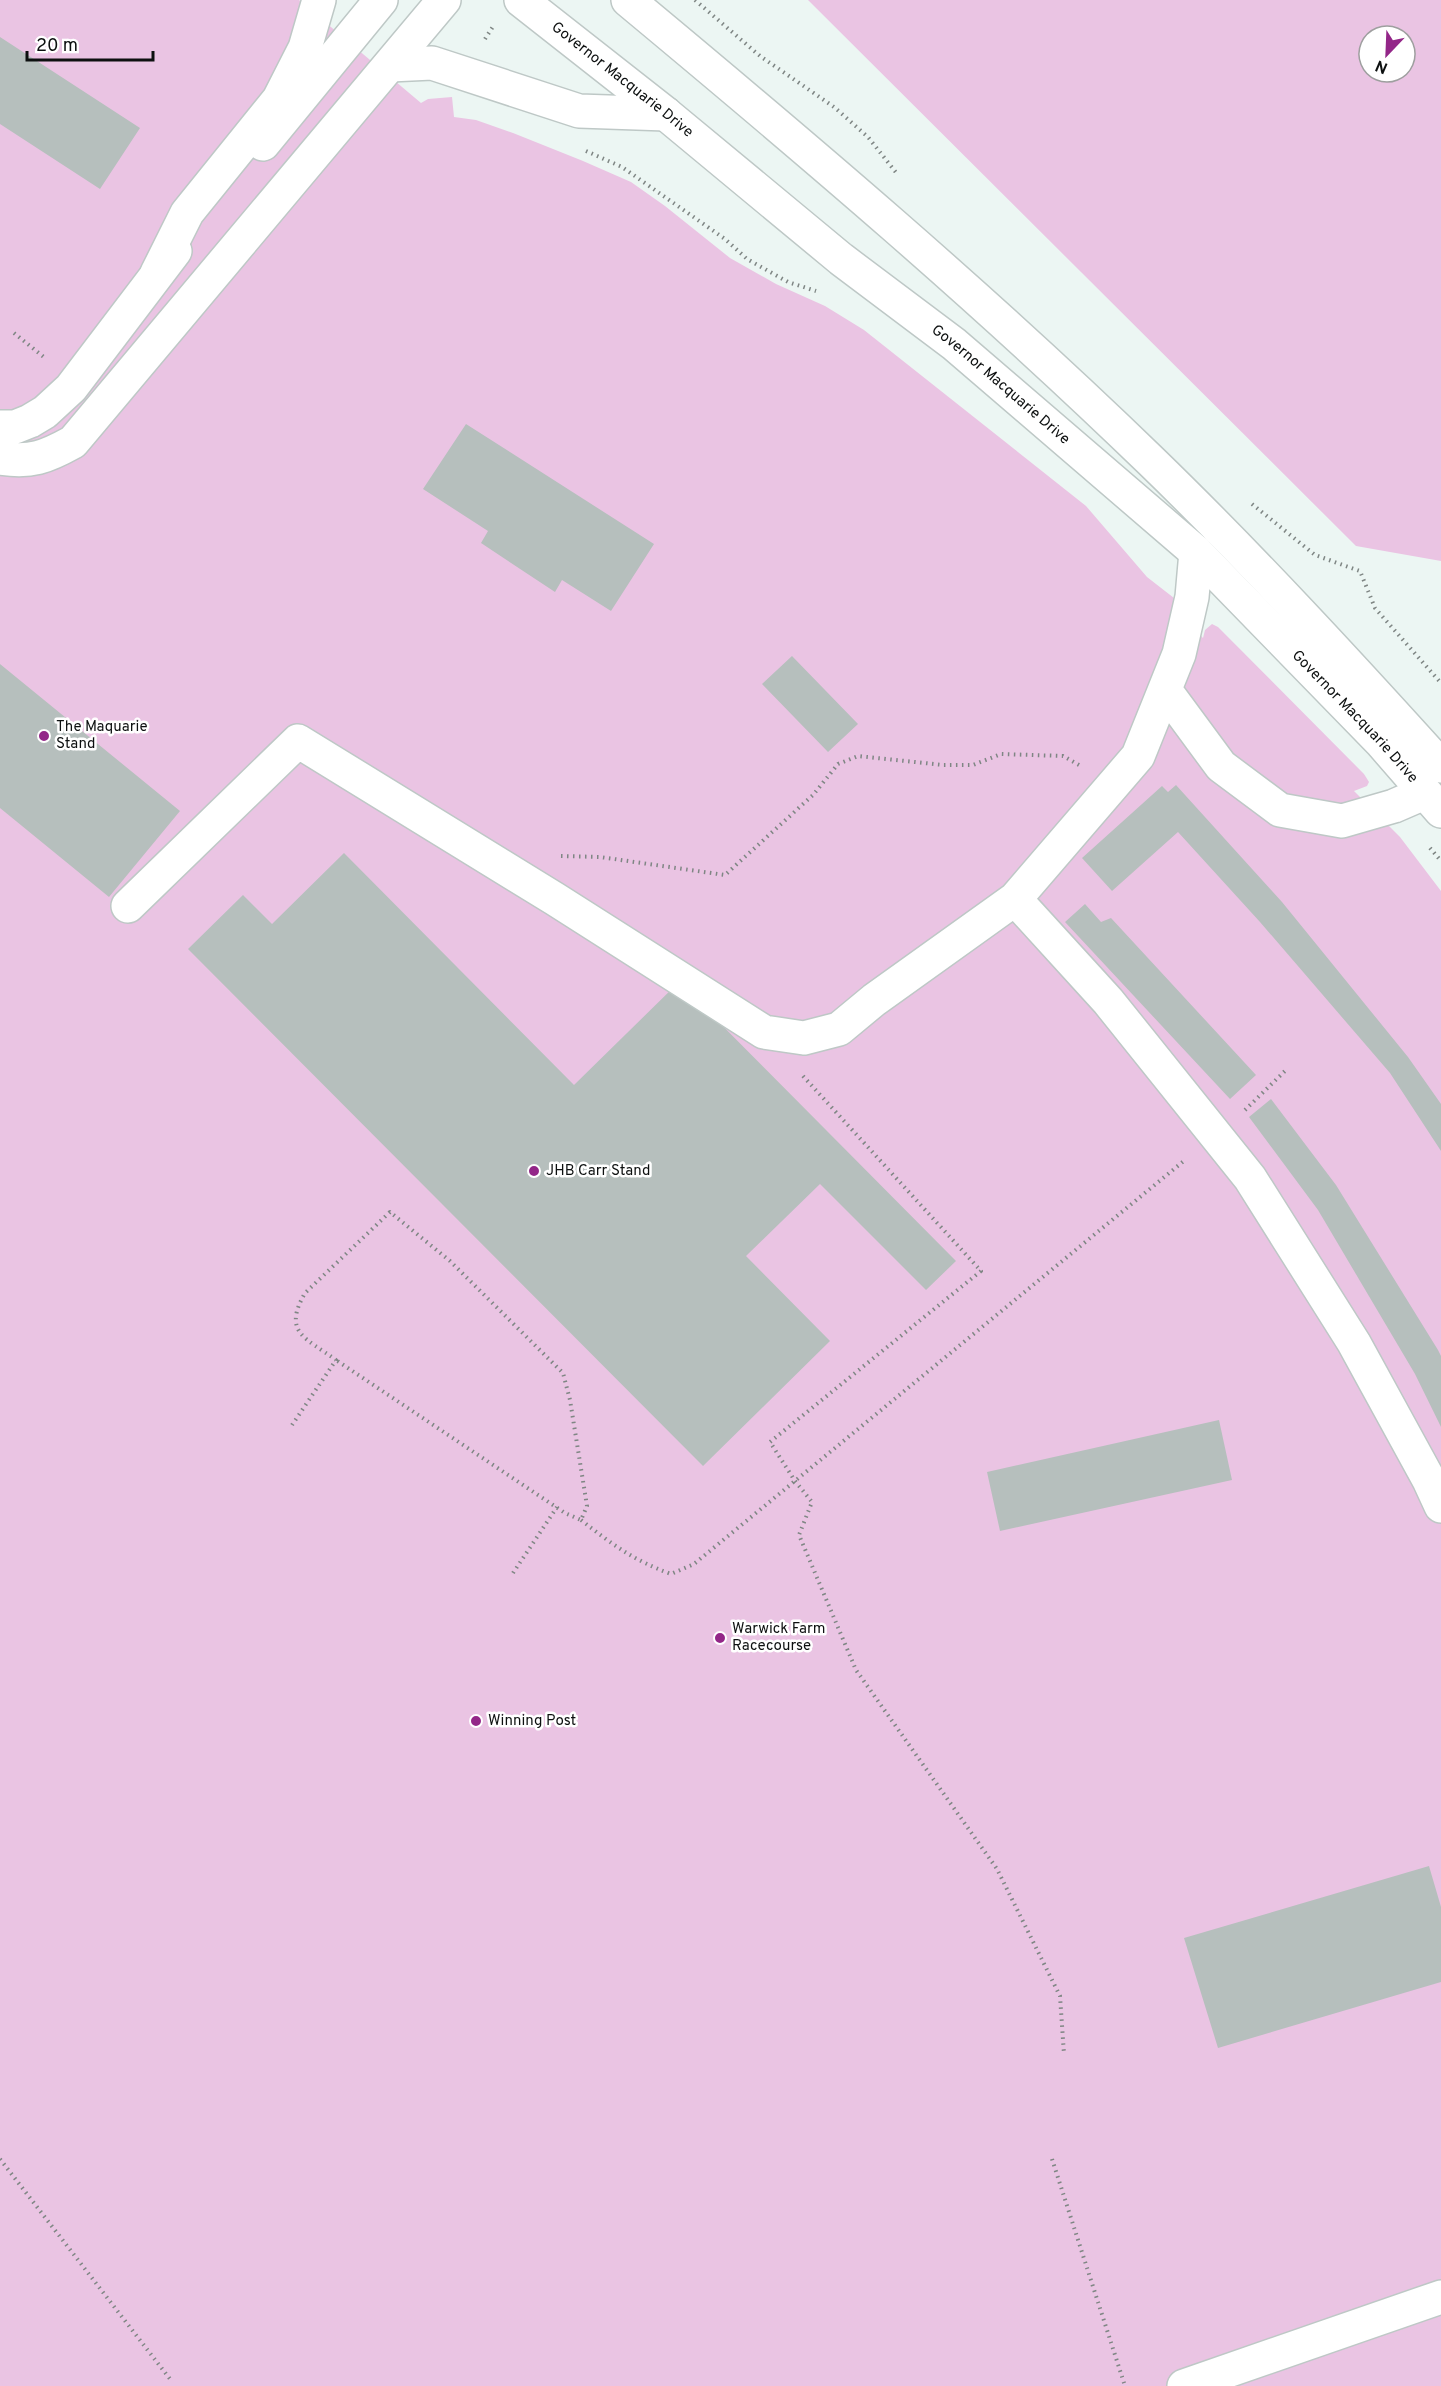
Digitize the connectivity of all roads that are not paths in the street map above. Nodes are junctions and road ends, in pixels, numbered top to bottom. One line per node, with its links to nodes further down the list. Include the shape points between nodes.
1 (319, 0): 8 (main road, via 305,48 279,99 187,213)
2 (381, 0): 8 (main road)
3 (444, 0): 6 (main road)
4 (521, 0): 7 (main road, Governor Macquarie Drive)
5 (628, 0): 13 (main road, Governor Macquarie Drive, via 920,248 1151,461 1342,656)
6 (390, 65): 7 (main road, via 432,63 579,111); 10 (main road, via 73,442 49,456 25,461)
7 (666, 114): 11 (main road, Governor Macquarie Drive, via 841,260 954,344)
8 (158, 273): 9 (main road, via 71,388 30,421)
9 (0, 427)
10 (0, 458)
11 (1196, 552): 12 (main road, via 1187,620); 13 (main road, Governor Macquarie Drive, via 1381,742)
12 (1165, 690): 13 (main road, via 1221,766 1280,810 1342,821); 14 (main road, via 1138,756)
13 (1435, 790)
14 (1015, 899): 15 (main road, via 838,1029 804,1038 764,1032 298,741); 16 (main road, via 1108,1001 1250,1178 1354,1343)
15 (128, 906)
16 (1441, 1506)
17 (1441, 2297): 18 (main road)
18 (1184, 2386)

